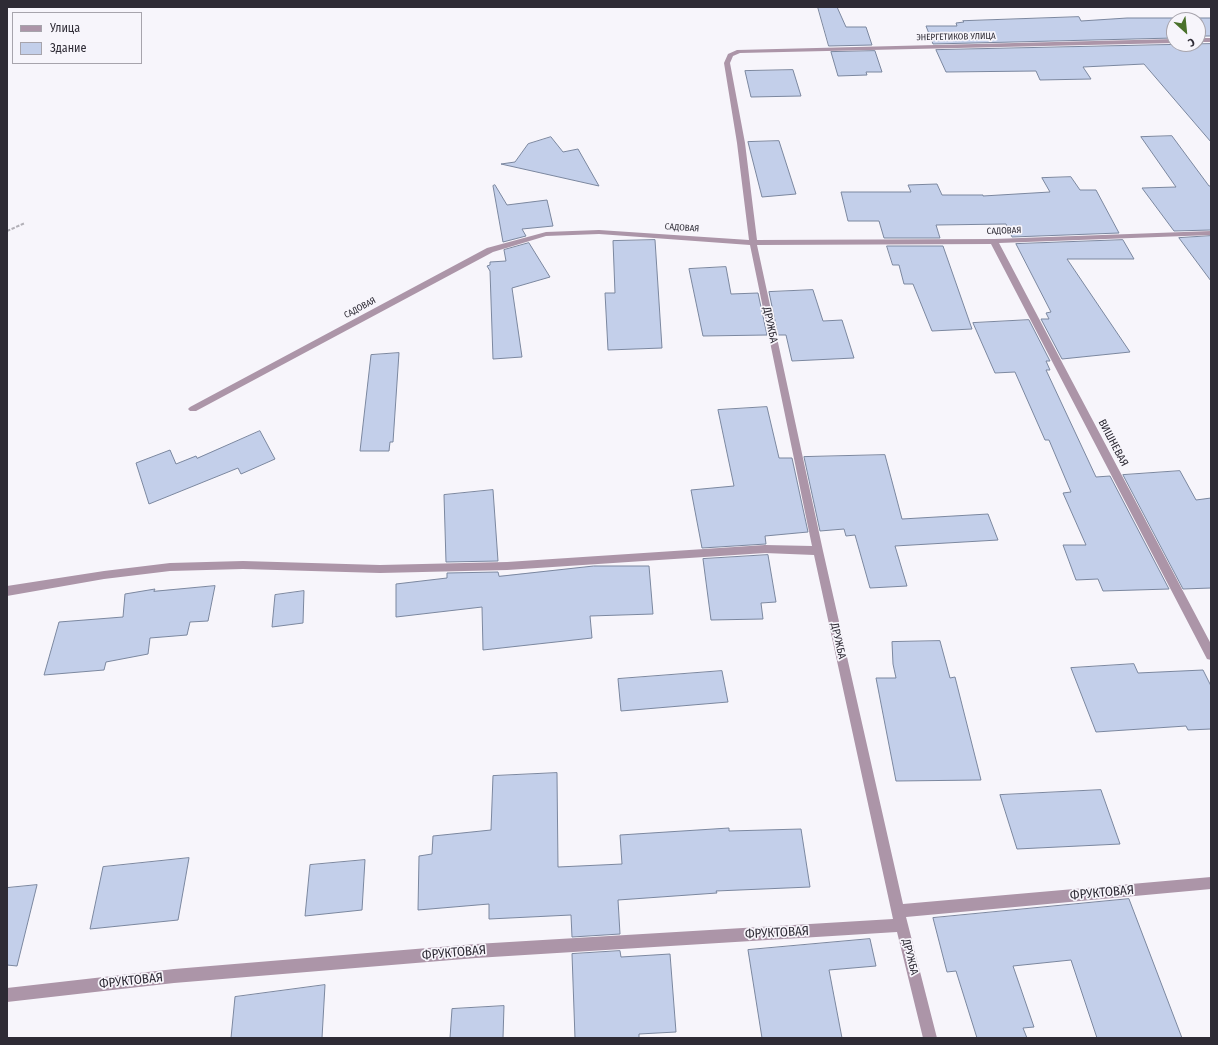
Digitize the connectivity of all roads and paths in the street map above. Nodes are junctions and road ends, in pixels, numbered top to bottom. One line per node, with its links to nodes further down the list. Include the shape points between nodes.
1 (1166, 41): 2 (street, ЭНЕРГЕТИКОВ УЛИЦА)
2 (739, 51): 7 (street, ДРУЖБА, via 730,55 727,63 741,143)
3 (25, 223): 4 (path)
4 (7, 231)
5 (1211, 233): 6 (street, САДОВАЯ)
6 (994, 241): 7 (street, САДОВАЯ); 11 (street, ВИШНЕВАЯ)
7 (753, 243): 8 (street, САДОВАЯ, via 599,232 546,234 509,243 490,250); 9 (street, ДРУЖБА)
8 (193, 409)
9 (818, 551): 10 (street, via 765,549 507,566 380,569 244,564 170,567); 13 (street, ДРУЖБА)
10 (7, 591)
11 (1211, 655)
12 (1211, 883): 13 (street, ФРУКТОВАЯ)
13 (898, 911): 14 (street, ДРУЖБА)
14 (902, 925): 15 (street, ФРУКТОВАЯ, via 476,951 174,976); 16 (street, ДРУЖБА)
15 (7, 995)
16 (930, 1038)

